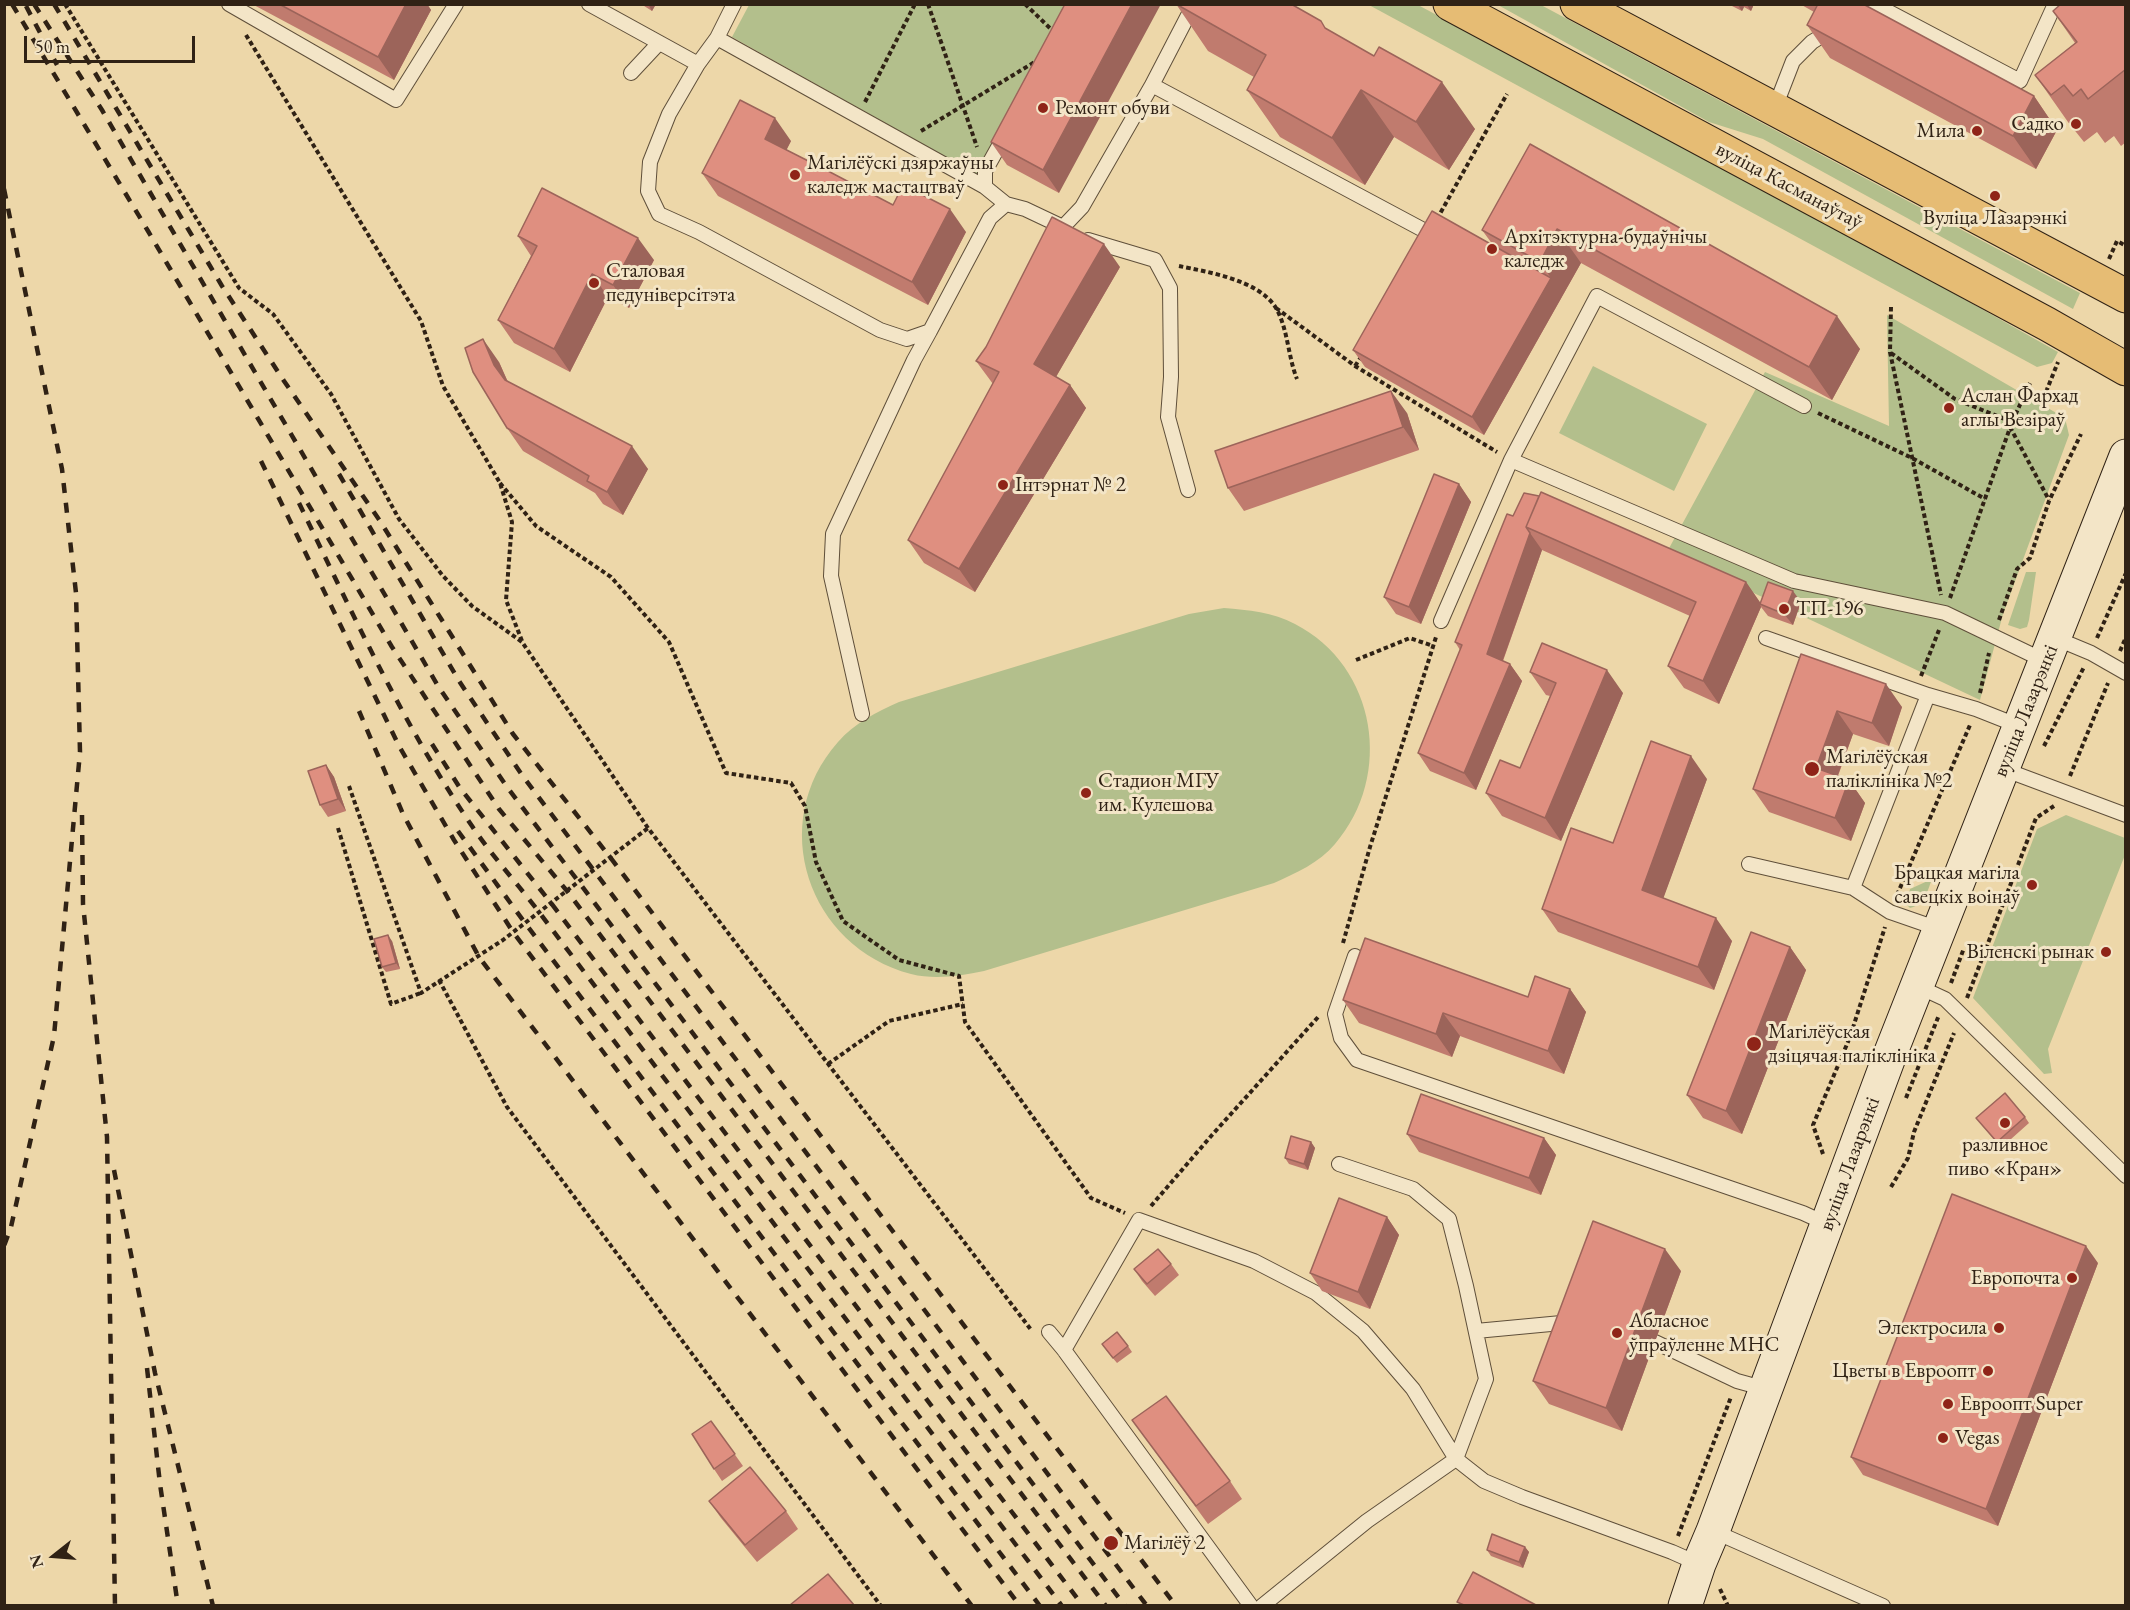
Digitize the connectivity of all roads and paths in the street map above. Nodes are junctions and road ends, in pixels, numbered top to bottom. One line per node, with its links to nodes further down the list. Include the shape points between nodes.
1 (65, 4): 62 (path, via 238,288 273,314 331,394 399,519 472,606)
2 (228, 4): 3 (lane, via 396,100)
3 (456, 4)
4 (589, 4): 18 (lane)
5 (734, 4): 16 (lane)
6 (915, 4): 25 (path)
7 (928, 4): 23 (path)
8 (1025, 4): 17 (path)
9 (1194, 4): 22 (lane)
10 (1450, 4): 42 (main road, вуліца Касманаўтаў)
11 (1577, 4): 24 (main road)
12 (1874, 4): 13 (lane, via 2020,81)
13 (2055, 4)
14 (1841, 23): 24 (lane, via 1812,42 1793,61)
15 (240, 25): 52 (path, via 421,321 443,386)
16 (717, 38): 20 (lane); 25 (lane)
17 (1059, 38)
18 (659, 43): 20 (lane); 21 (lane)
19 (1043, 57): 23 (path)
20 (698, 64): 39 (lane, via 669,114 650,162 648,191 659,214 880,330 907,339)
21 (631, 73)
22 (1152, 85): 31 (lane); 32 (lane, via 1082,207)
23 (963, 107): 27 (path); 28 (path)
24 (1774, 110): 36 (main road)
25 (857, 117): 27 (lane)
26 (1014, 121): 28 (lane)
27 (902, 142): 29 (lane)
28 (986, 171): 29 (lane)
29 (985, 188): 30 (lane)
30 (1005, 204): 32 (lane, via 1025,209); 39 (lane, via 990,218)
31 (1429, 233)
32 (1059, 234): 34 (lane)
33 (2126, 246): 35 (path, via 2117,241)
34 (1155, 260): 38 (path, via 1247,285); 53 (lane, via 1170,288 1168,417)
35 (2107, 262)
36 (2126, 296)
37 (1892, 307): 40 (path)
38 (1276, 308): 43 (path); 51 (path, via 1355,366)
39 (930, 331): 70 (lane, via 833,534 831,576)
40 (1890, 352): 47 (path, via 1955,399); 50 (path)
41 (2059, 360): 45 (path)
42 (2126, 369)
43 (1297, 379)
44 (2030, 383): 47 (path)
45 (2046, 392)
46 (1804, 406): 50 (path); 51 (lane, via 1597,296)
47 (2011, 424): 54 (path); 55 (path)
48 (2081, 434): 55 (path)
49 (2126, 456): 64 (main road, вуліца Лазарэнкі)
50 (1912, 458): 54 (path); 57 (path)
51 (1511, 460): 57 (lane, via 1794,581); 58 (lane)
52 (500, 483): 62 (path, via 512,522 506,600); 87 (path, via 536,526 611,577 669,642 726,773 791,783 805,806 816,862 843,921 899,960 959,976)
53 (1188, 489)
54 (1985, 499): 57 (path)
55 (2049, 501): 59 (path, via 2030,558 2018,569)
56 (2126, 573): 65 (path)
57 (1945, 613): 59 (lane); 68 (path)
58 (1441, 621): 63 (path)
59 (1993, 636): 64 (lane); 69 (path)
60 (2126, 637): 67 (path)
61 (1766, 638): 68 (lane)
62 (522, 642): 77 (path)
63 (1433, 646): 66 (path, via 1410,638); 82 (path)
64 (2050, 649): 65 (lane); 71 (main road, вуліца Лазарэнкі)
65 (2091, 653): 67 (lane); 72 (path)
66 (1356, 660)
67 (2120, 670): 74 (path)
68 (1922, 693): 69 (lane); 79 (lane)
69 (1976, 709): 71 (lane); 80 (path)
70 (862, 714)
71 (2019, 726): 72 (main road, вуліца Лазарэнкі)
72 (2015, 774): 74 (lane); 81 (main road, вуліца Лазарэнкі)
73 (349, 786): 85 (path)
74 (2064, 793): 75 (lane); 89 (path, via 2060,801 2036,818)
75 (2126, 815)
76 (338, 828): 85 (path, via 391,1004)
77 (648, 828): 84 (path, via 503,940); 90 (path)
78 (1749, 864): 79 (lane)
79 (1853, 888): 80 (lane)
80 (1890, 912): 81 (lane); 92 (path, via 1850,1037 1813,1125 1823,1154)
81 (1952, 937): 86 (main road, вуліца Лазарэнкі); 86 (path)
82 (1343, 944)
83 (1355, 956): 97 (lane, via 1335,1014 1341,1038 1357,1060)
84 (439, 980): 85 (path); 107 (path, via 507,1107)
85 (421, 993)
86 (1931, 993): 89 (lane); 91 (path); 97 (main road, вуліца Лазарэнкі)
87 (963, 1004): 90 (path, via 889,1021); 96 (path, via 965,1022 1091,1198)
88 (1322, 1005): 96 (path, via 1319,1016)
89 (1960, 1016): 94 (lane); 95 (path, via 1914,1132 1908,1158)
90 (828, 1064): 100 (path)
91 (1903, 1106)
92 (1820, 1163)
93 (1339, 1164): 99 (lane, via 1413,1189 1449,1219)
94 (2124, 1173)
95 (1891, 1187)
96 (1139, 1220): 102 (lane); 104 (lane, via 1254,1261 1316,1293 1363,1331 1413,1389)
97 (1827, 1224): 103 (main road, вуліца Лазарэнкі)
98 (1580, 1322): 99 (lane)
99 (1476, 1331): 104 (lane, via 1486,1379)
100 (1044, 1336): 102 (lane)
101 (1655, 1342): 103 (lane)
102 (1064, 1350): 108 (lane)
103 (1751, 1385): 105 (main road, вуліца Лазарэнкі); 106 (path)
104 (1455, 1459): 106 (lane, via 1484,1481); 109 (lane, via 1367,1521)
105 (1713, 1531): 106 (main road, вуліца Лазарэнкі); 112 (lane)
106 (1697, 1567): 110 (main road, вуліца Лазарэнкі); 111 (path)
107 (881, 1605)
108 (1251, 1605)
109 (1262, 1605)
110 (1685, 1605)
111 (1728, 1605)
112 (1883, 1605)

